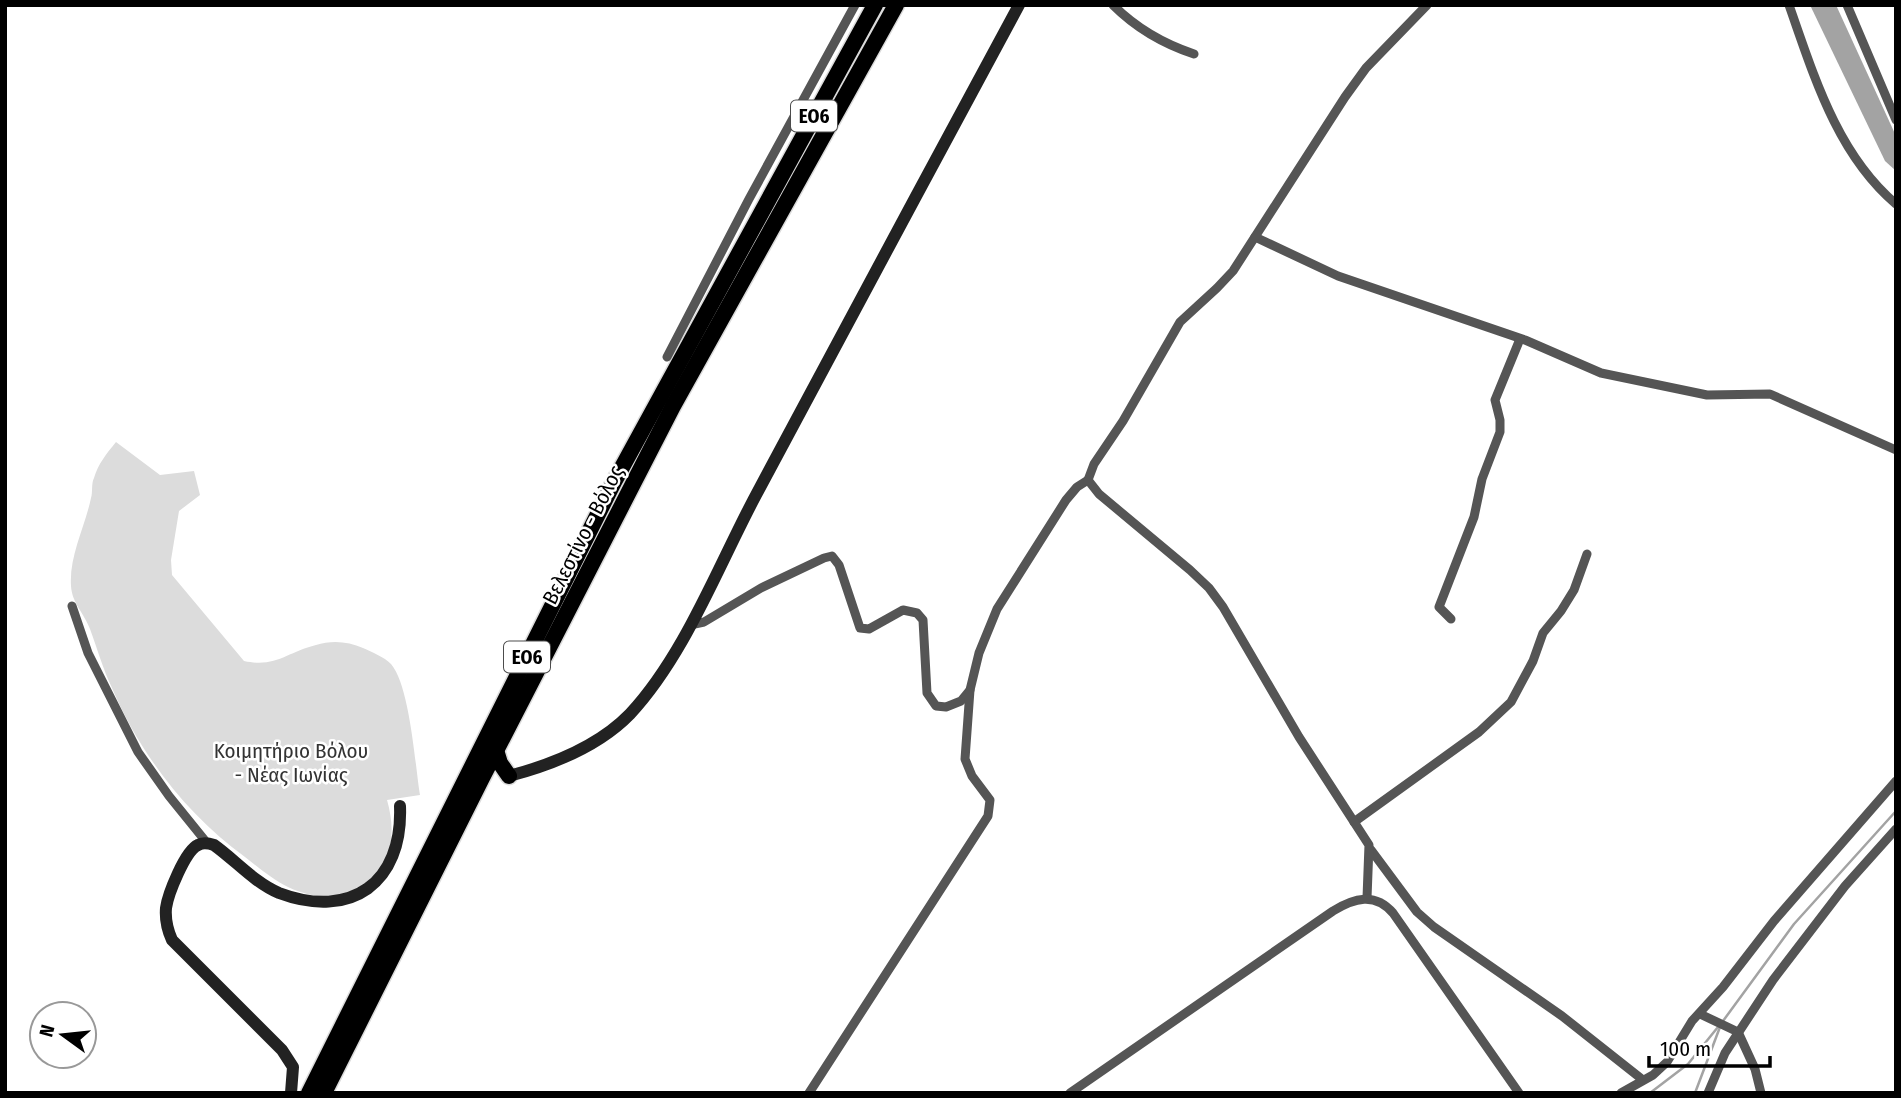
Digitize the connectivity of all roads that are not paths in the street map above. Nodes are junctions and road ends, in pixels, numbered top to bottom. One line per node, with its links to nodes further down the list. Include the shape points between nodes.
1 (855, 5): 15 (street)
2 (875, 5): 15 (highway, Βελεστίνο - Βόλος / ΕΟ6)
3 (896, 5): 13 (highway, Βελεστίνο - Βόλος / ΕΟ6)
4 (908, 5): 13 (highway, via 831,140)
5 (1019, 5): 23 (street)
6 (1113, 5): 10 (street, via 1145,31)
7 (1427, 5): 14 (street, via 1352,87)
8 (1789, 5): 12 (street, via 1843,139)
9 (1847, 5): 11 (street)
10 (1194, 54)
11 (1896, 120)
12 (1896, 204)
13 (784, 210): 25 (highway, Βελεστίνο - Βόλος / ΕΟ6, via 673,406)
14 (1255, 237): 16 (street, via 1338,276); 19 (street, via 1224,281 1180,322)
15 (706, 297): 17 (street); 39 (highway, Βελεστίνο - Βόλος / ΕΟ6)
16 (1520, 339): 18 (street, via 1601,373 1645,384 1714,396 1770,394); 22 (street, via 1495,400 1500,432 1439,609)
17 (667, 357)
18 (1896, 450)
19 (1088, 480): 24 (street, via 1066,500 997,608); 30 (street, via 1098,494 1215,596)
20 (1587, 554): 30 (street, via 1574,590 1543,633 1511,702 1479,732)
21 (72, 606): 32 (street, via 88,653 138,752)
22 (1451, 619)
23 (690, 625): 24 (street, via 832,556 860,628 869,629 903,610 923,620 927,693 936,706 961,701); 26 (street, via 658,680 627,717 568,756)
24 (970, 690): 41 (street, via 965,760 990,800 988,816)
25 (496, 750): 26 (highway); 27 (highway, Βελεστίνο - Βόλος / ΕΟ6)
26 (509, 776): 27 (highway)
27 (482, 778): 40 (highway, Βελεστίνο - Βόλος / ΕΟ6)
28 (1896, 781): 35 (street, via 1774,920)
29 (400, 806): 32 (street, via 399,833 382,878 363,892 338,900 280,893)
30 (1354, 822): 33 (street)
31 (1896, 829): 36 (street, via 1803,939)
32 (207, 843): 38 (street, via 192,849 173,885 166,907 168,931 282,1050 293,1067)
33 (1370, 849): 34 (street); 37 (street, via 1417,912 1434,927 1562,1016)
34 (1367, 898): 42 (street, via 1333,911); 43 (street, via 1393,913)
35 (1700, 1014): 36 (street); 37 (street, via 1667,1062)
36 (1738, 1032): 45 (street); 46 (street)
37 (1643, 1080): 44 (street)
38 (291, 1093)
39 (309, 1093)
40 (324, 1093)
41 (809, 1093)
42 (1070, 1093)
43 (1519, 1093)
44 (1621, 1093)
45 (1708, 1093)
46 (1760, 1093)

